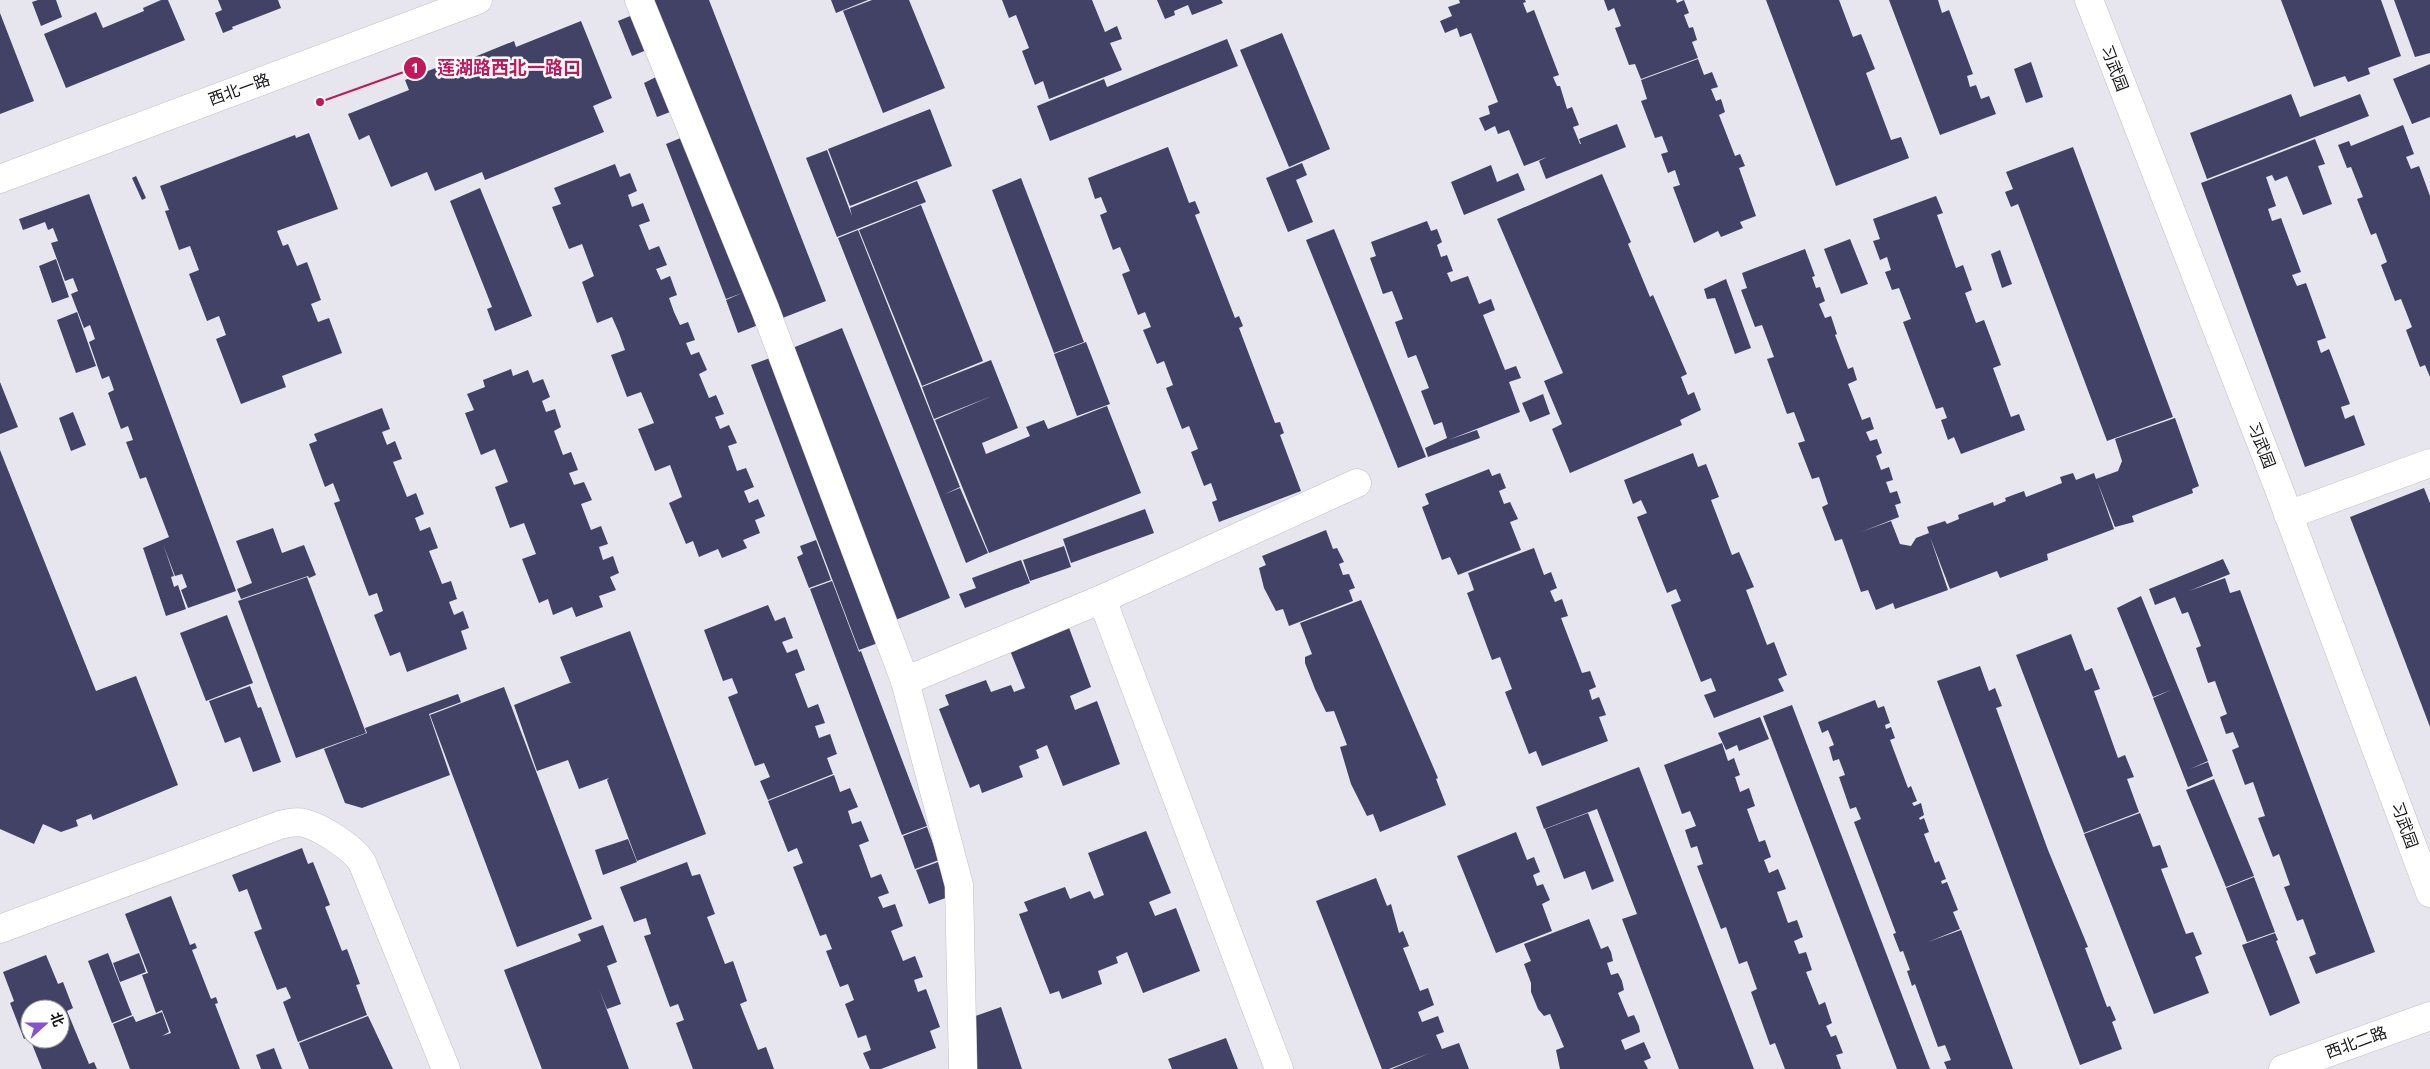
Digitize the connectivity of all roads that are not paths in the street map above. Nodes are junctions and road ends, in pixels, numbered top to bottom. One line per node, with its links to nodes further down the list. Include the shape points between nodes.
1 (478, 0): 4 (street, 西北一路)
2 (638, 0): 9 (street, via 765,309)
3 (2089, 0): 7 (street, 习武园)
4 (0, 179)
5 (2430, 463): 7 (street)
6 (1358, 483): 8 (street)
7 (2288, 515): 10 (street, 习武园)
8 (1102, 600): 9 (street); 15 (street)
9 (905, 681): 14 (street, via 959,885)
10 (2430, 893)
11 (0, 929): 13 (street, via 280,825 292,822 313,826 355,852 362,862)
12 (2430, 1016): 16 (street, 西北二路)
13 (446, 1069)
14 (963, 1069)
15 (1279, 1069)
16 (2282, 1069)

